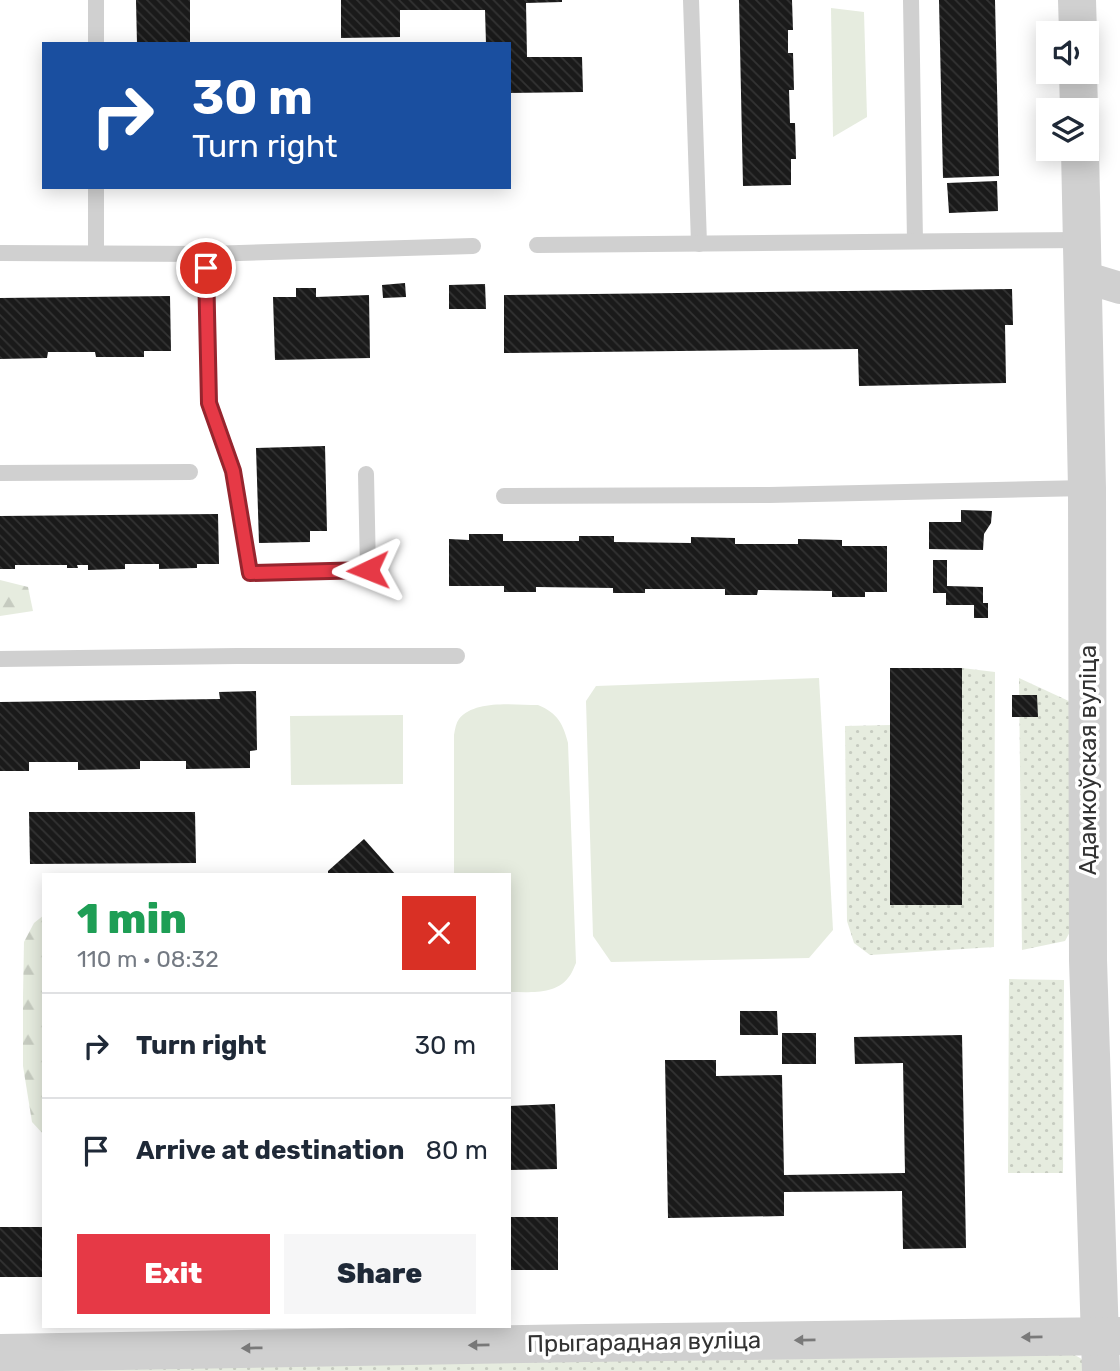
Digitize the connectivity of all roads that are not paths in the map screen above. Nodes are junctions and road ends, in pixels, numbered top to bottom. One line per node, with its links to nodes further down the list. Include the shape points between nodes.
1 (96, 0): 6 (lane)
2 (691, 0): 11 (lane)
3 (911, 0): 10 (lane)
4 (1077, 0): 5 (street)
5 (1078, 21)
6 (96, 42)
7 (1080, 161): 9 (street, Адамкоўская вуліца)
8 (96, 189): 14 (lane)
9 (1083, 240): 10 (lane); 17 (street, Адамкоўская вуліца)
10 (915, 241): 11 (lane)
11 (699, 244): 12 (lane)
12 (537, 245)
13 (473, 246): 16 (lane)
14 (96, 252): 15 (lane); 16 (lane)
15 (0, 253)
16 (207, 254): 21 (lane, via 209,403 233,471 250,573 368,570)
17 (1084, 277): 18 (street); 22 (street, Адамкоўская вуліца)
18 (1120, 288)
19 (190, 472): 20 (lane)
20 (0, 473)
21 (366, 474)
22 (1087, 488): 23 (lane); 26 (street, Адамкоўская вуліца, via 1088,960)
23 (504, 496)
24 (457, 656): 25 (lane)
25 (0, 659)
26 (1107, 1348): 27 (street, Прыгарадная вуліца, one-way to 27, via 587,1343)
27 (0, 1353)

